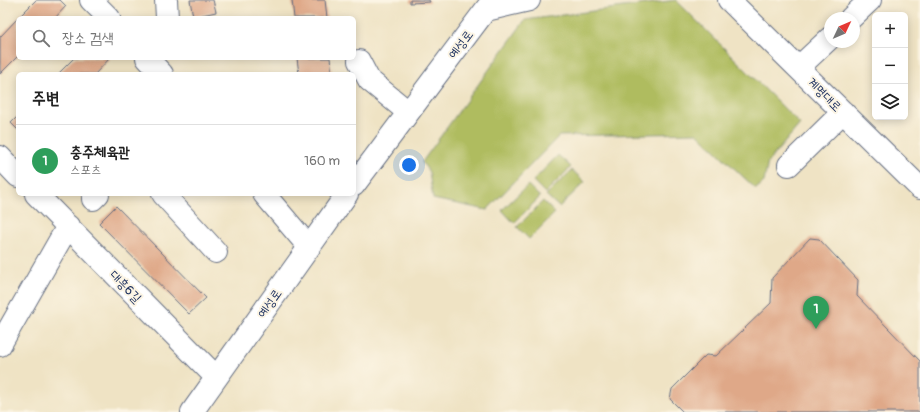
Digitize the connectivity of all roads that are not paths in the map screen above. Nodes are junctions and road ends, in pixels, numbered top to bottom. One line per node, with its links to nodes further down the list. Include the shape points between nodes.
1 (91, 0): 8 (street)
2 (166, 0): 9 (street)
3 (529, 0): 6 (street)
4 (870, 0): 7 (street)
5 (729, 1): 12 (street, 계명대로)
6 (488, 3): 14 (street, 예성로)
7 (857, 12)
8 (107, 16)
9 (167, 16)
10 (824, 44): 12 (street)
11 (359, 61): 13 (street)
12 (798, 68): 15 (street, 계명대로)
13 (361, 83): 14 (street)
14 (408, 112): 19 (street, 예성로)
15 (843, 112): 17 (street); 20 (street, 계명대로)
16 (0, 158): 18 (street)
17 (789, 165)
18 (16, 174)
19 (356, 182)
20 (920, 188)
21 (38, 196): 25 (street, 대흥6길)
22 (165, 196): 27 (street)
23 (266, 196): 26 (street)
24 (346, 196): 26 (street, 예성로)
25 (68, 226): 28 (street); 29 (street, 대흥6길)
26 (309, 247): 29 (street, 예성로)
27 (216, 252)
28 (0, 345)
29 (216, 378): 30 (street, 예성로)
30 (192, 412)

